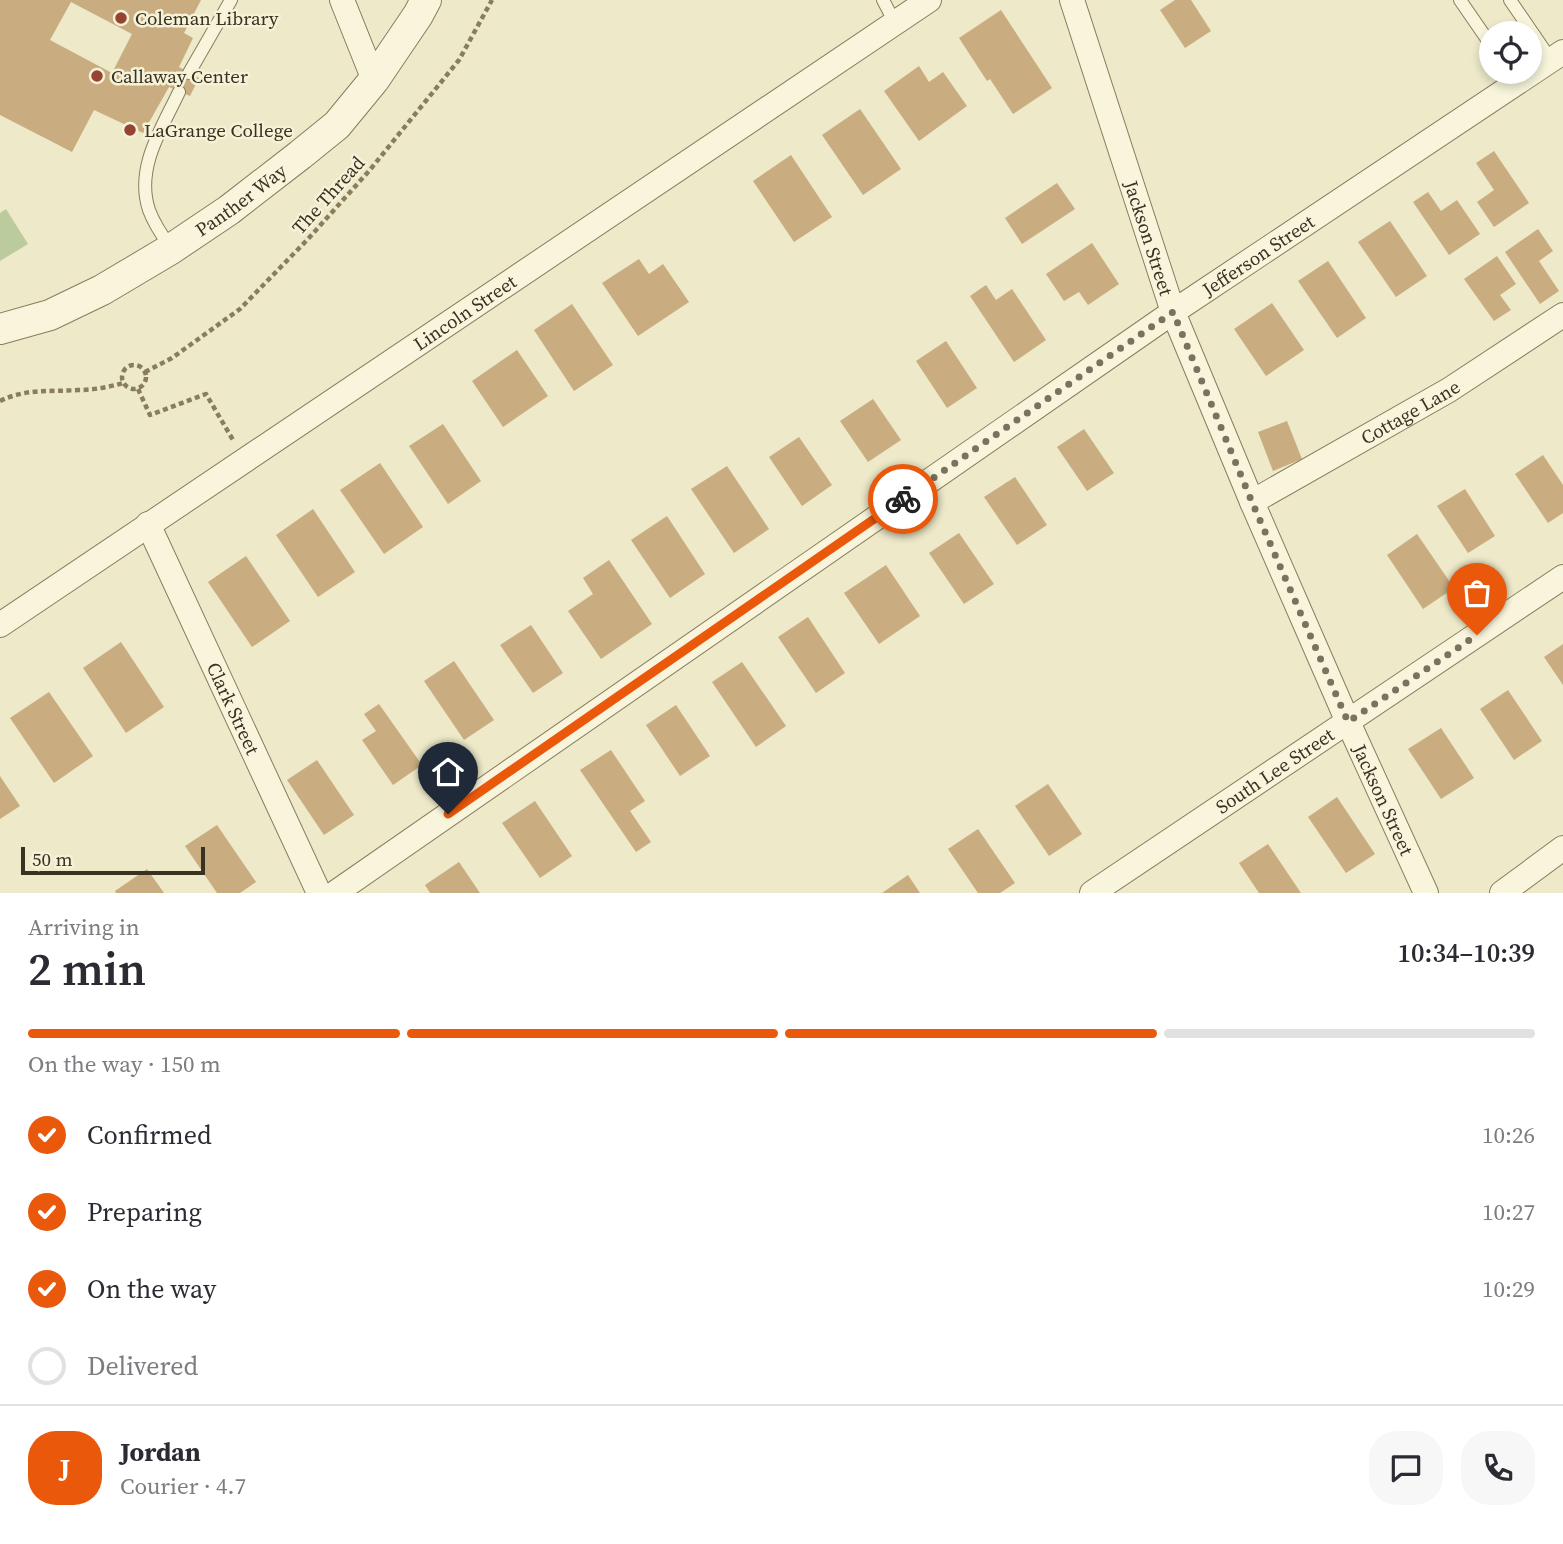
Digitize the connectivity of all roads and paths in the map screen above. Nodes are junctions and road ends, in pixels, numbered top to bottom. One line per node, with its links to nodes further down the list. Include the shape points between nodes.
1 (231, 0): 13 (lane)
2 (342, 0): 14 (street)
3 (426, 0): 14 (street, Panther Way)
4 (492, 0): 21 (path, The Thread, via 459,61 308,239 240,309)
5 (883, 0): 10 (lane)
6 (929, 0): 10 (street, Lincoln Street)
7 (1072, 0): 18 (street, Jackson Street)
8 (1460, 0): 11 (lane)
9 (1510, 0): 12 (lane)
10 (895, 23): 25 (street, Lincoln Street)
11 (1479, 28)
12 (1557, 56)
13 (189, 73)
14 (374, 80): 17 (street, Panther Way, via 337,125)
15 (1503, 84): 18 (street, Jefferson Street)
16 (179, 92): 17 (lane, via 152,147 146,180 149,212)
17 (171, 249): 20 (street, Panther Way, via 50,315)
18 (1173, 312): 26 (street, Jackson Street); 33 (street, Jefferson Street)
19 (1563, 315): 26 (street, Cottage Lane, via 1449,390)
20 (0, 329)
21 (145, 372): 22 (path, The Thread, via 140,366 129,366 123,371); 23 (path, via 145,384)
22 (123, 383): 23 (path, The Thread); 24 (path, The Thread, via 77,391 39,390)
23 (138, 388): 25 (path, via 150,415 206,394)
24 (0, 401)
25 (244, 460): 27 (street, Lincoln Street)
26 (1252, 502): 30 (street, Jackson Street)
27 (148, 524): 29 (street, Lincoln Street); 32 (street, Clark Street)
28 (1563, 577): 30 (street, South Lee Street)
29 (0, 625)
30 (1348, 722): 34 (street, South Lee Street); 35 (street, Jackson Street)
31 (1563, 848): 36 (street)
32 (319, 893)
33 (335, 893)
34 (1092, 893)
35 (1426, 893)
36 (1502, 893)

